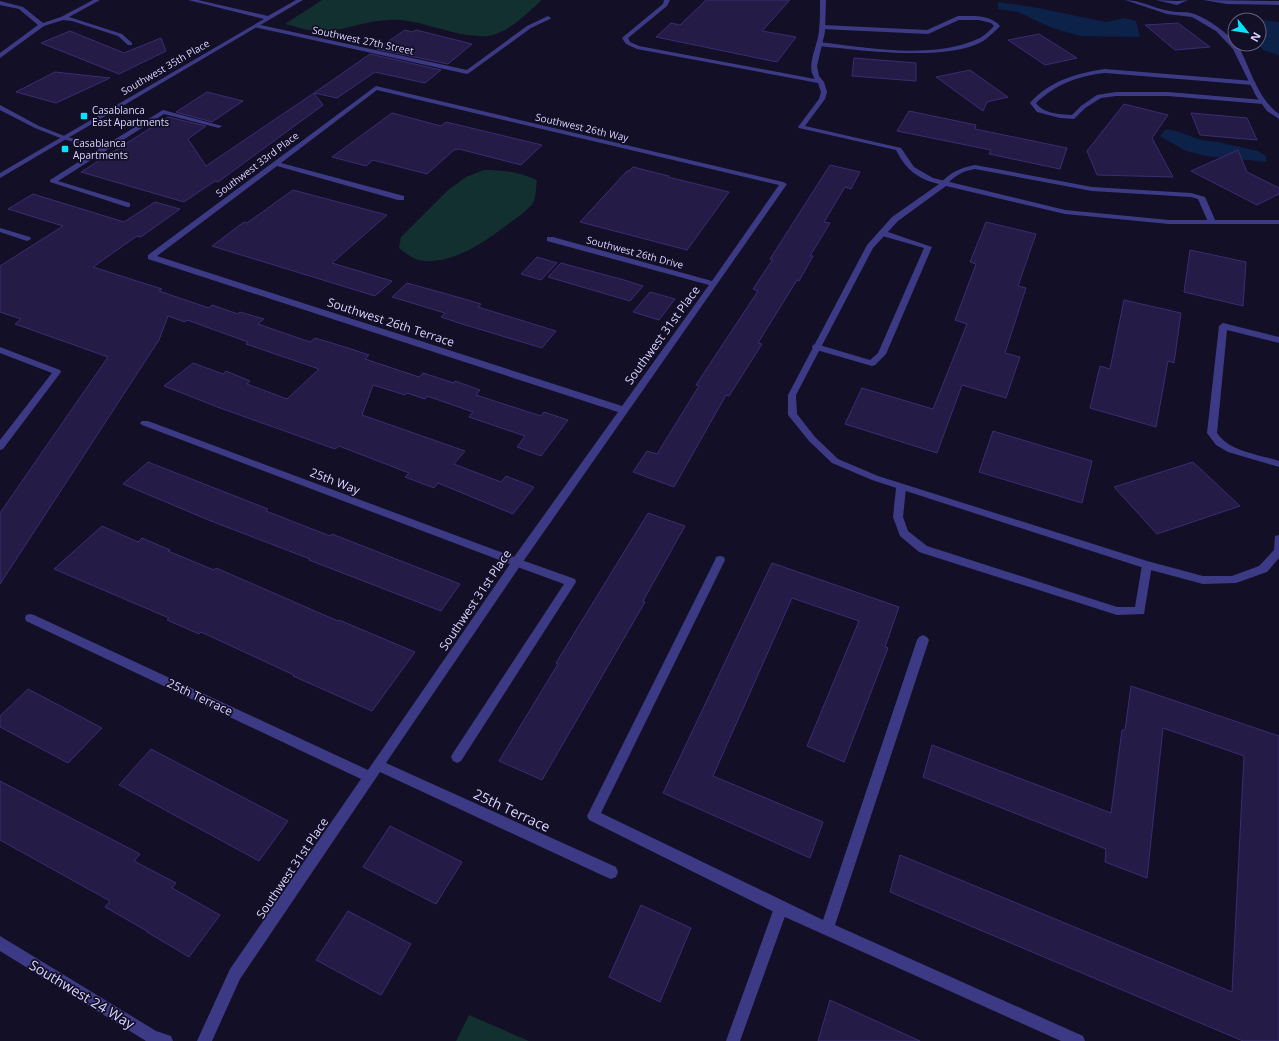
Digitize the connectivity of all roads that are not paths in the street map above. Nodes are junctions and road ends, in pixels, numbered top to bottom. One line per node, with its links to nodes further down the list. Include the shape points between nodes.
1 (97, 0): 13 (street)
2 (190, 0): 14 (street)
3 (300, 0): 14 (street, Southwest 35th Place)
4 (667, 0): 22 (street, via 665,5 625,38 628,43 637,47)
5 (823, 0): 18 (street)
6 (1128, 0): 12 (street, via 1168,13)
7 (1159, 0): 9 (street, via 1172,3)
8 (1206, 0): 11 (street)
9 (1183, 1): 12 (street)
10 (0, 3): 16 (street, via 21,8)
11 (1279, 3)
12 (1193, 15): 23 (street, via 1218,30 1236,48)
13 (63, 18): 16 (street); 19 (street, via 120,35)
14 (269, 18): 17 (street, Southwest 35th Place)
15 (548, 18): 17 (street, Southwest 27th Street, via 529,27 467,72)
16 (42, 25): 21 (street)
17 (256, 26): 31 (street, Southwest 35th Place)
18 (822, 27): 20 (street); 20 (street, via 928,32 958,18 979,18 998,26 994,31 967,46 931,52)
19 (130, 44)
20 (819, 44): 22 (street, via 814,66 816,76)
21 (0, 56)
22 (821, 82): 36 (street, via 824,92 822,99 801,127 899,149 913,172)
23 (1253, 83): 25 (street); 25 (street, via 1105,71 1062,80 1032,103 1039,111 1074,117 1099,96 1116,94 1168,94)
24 (376, 88): 33 (street, Southwest 33rd Place); 35 (street, Southwest 26th Way)
25 (1264, 102): 29 (street, via 1269,110)
26 (0, 107): 27 (street)
27 (10, 113): 28 (street); 31 (street)
28 (0, 117)
29 (1279, 117)
30 (219, 126): 32 (street, via 164,112)
31 (65, 138): 32 (street); 34 (street, Southwest 35th Place)
32 (105, 148): 38 (street, via 52,181)
33 (275, 163): 37 (street); 46 (street, Southwest 33rd Place)
34 (0, 176)
35 (783, 184): 47 (street, Southwest 31st Place)
36 (944, 184): 39 (street, via 1065,212 1169,222); 39 (street, via 952,175 975,166 1092,188 1200,196); 43 (street, via 896,219)
37 (401, 198)
38 (127, 204)
39 (1212, 222): 40 (street)
40 (1276, 222): 42 (street)
41 (0, 230): 44 (street)
42 (1279, 230)
43 (882, 233): 49 (street, via 870,247); 49 (street, via 928,247 882,354 872,363)
44 (27, 239)
45 (550, 239): 47 (street, Southwest 26th Drive)
46 (151, 257): 51 (street, Southwest 26th Terrace)
47 (714, 284): 51 (street, Southwest 31st Place)
48 (1279, 340): 54 (street, via 1223,326 1212,433 1219,443 1231,450)
49 (816, 347): 55 (street, via 792,395 793,415 812,439 835,461)
50 (0, 350): 53 (street, via 57,372)
51 (623, 410): 58 (street, Southwest 31st Place)
52 (145, 423): 58 (street, 25th Way)
53 (0, 447)
54 (1279, 464)
55 (901, 488): 59 (street); 59 (street, via 898,517 904,533 923,549 1117,611 1140,611)
56 (1279, 539): 59 (street, via 1279,551 1263,569 1232,580 1203,580)
57 (720, 560): 66 (street, via 593,816)
58 (516, 562): 62 (street, 25th Way, via 571,582); 63 (street, Southwest 31st Place)
59 (1147, 565)
60 (30, 618): 64 (street, 25th Terrace)
61 (923, 640): 67 (street)
62 (458, 757)
63 (378, 765): 64 (street, Southwest 31st Place); 65 (street, 25th Terrace)
64 (370, 777): 70 (street, Southwest 31st Place, via 235,974)
65 (611, 872)
66 (781, 908): 67 (street); 71 (street)
67 (827, 928): 72 (street)
68 (0, 944): 69 (street, Southwest 24 Way, via 153,1037)
69 (166, 1041)
70 (204, 1041)
71 (733, 1041)
72 (1078, 1041)

